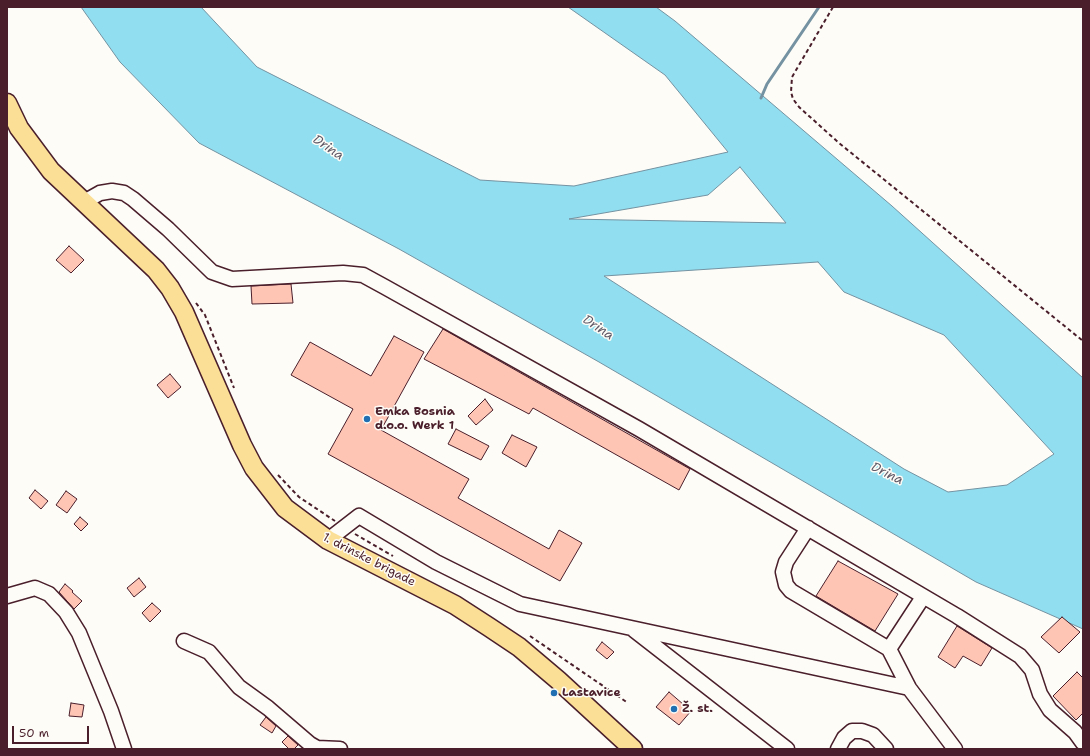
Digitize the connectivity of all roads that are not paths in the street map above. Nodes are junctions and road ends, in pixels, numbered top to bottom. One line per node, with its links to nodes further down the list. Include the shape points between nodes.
1 (7, 103): 2 (main road, 1. drinske brigade, via 19,128 43,161)
2 (84, 202): 3 (street, via 100,193 112,191 124,194 168,229 212,272 232,279 321,274 363,275 639,428); 4 (main road, 1. drinske brigade, via 156,270 170,288 184,312 254,468 285,508)
3 (808, 528): 6 (street); 9 (street, via 786,562 783,572 786,584)
4 (328, 540): 7 (street, via 358,516 436,562 520,604); 14 (main road, 1. drinske brigade, via 456,605 489,627 558,680)
5 (7, 596): 12 (street, via 35,588 49,594 66,612 82,640)
6 (923, 597): 9 (street); 11 (street, via 1020,656 1032,670 1040,694 1050,710)
7 (632, 628): 10 (street); 15 (street)
8 (184, 641): 13 (street, via 209,652 239,687 310,744 317,748)
9 (889, 649): 10 (street)
10 (909, 688): 18 (street)
11 (1083, 742)
12 (124, 749)
13 (340, 749)
14 (633, 749)
15 (787, 749)
16 (838, 749): 17 (street, via 844,738 852,731 862,730 873,735)
17 (886, 749)
18 (955, 749)

